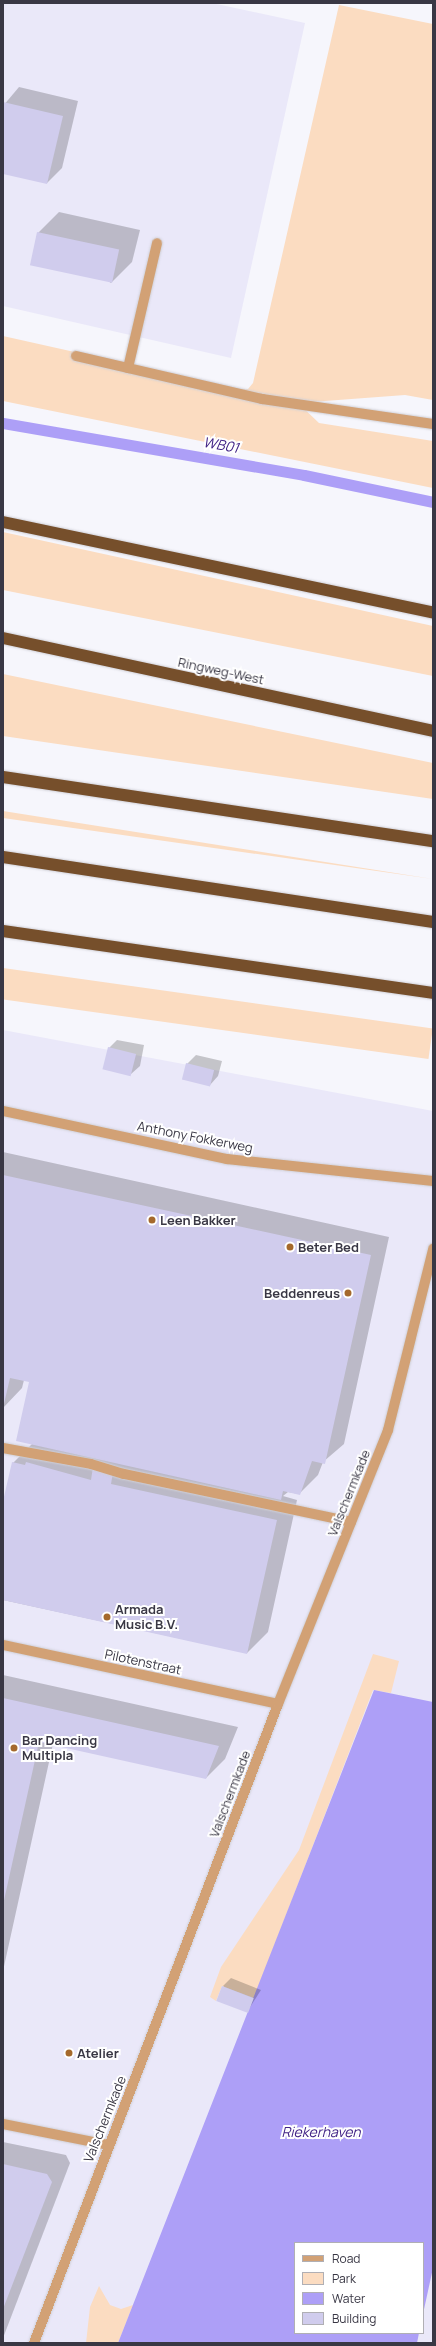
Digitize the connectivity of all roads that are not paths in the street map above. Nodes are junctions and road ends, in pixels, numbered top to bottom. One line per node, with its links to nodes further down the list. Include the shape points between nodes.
1 (157, 243): 3 (street)
2 (76, 356): 3 (street)
3 (128, 368): 4 (street, via 262,399)
4 (433, 424)
5 (3, 522): 6 (highway)
6 (433, 613)
7 (3, 638): 8 (highway, Ringweg-West)
8 (433, 731)
9 (3, 777): 10 (highway)
10 (433, 841)
11 (3, 857): 12 (highway)
12 (433, 922)
13 (3, 931): 14 (highway)
14 (433, 993)
15 (3, 1111): 16 (street, Anthony Fokkerweg, via 227,1159)
16 (433, 1181)
17 (433, 1249): 19 (street, Valschermkade, via 388,1430)
18 (3, 1448): 19 (street, via 91,1464 124,1474)
19 (351, 1522): 21 (street, Valschermkade)
20 (3, 1645): 21 (street, Pilotenstraat)
21 (278, 1704): 23 (street, Valschermkade)
22 (3, 2124): 23 (street)
23 (108, 2145): 24 (street, Valschermkade)
24 (34, 2343)

